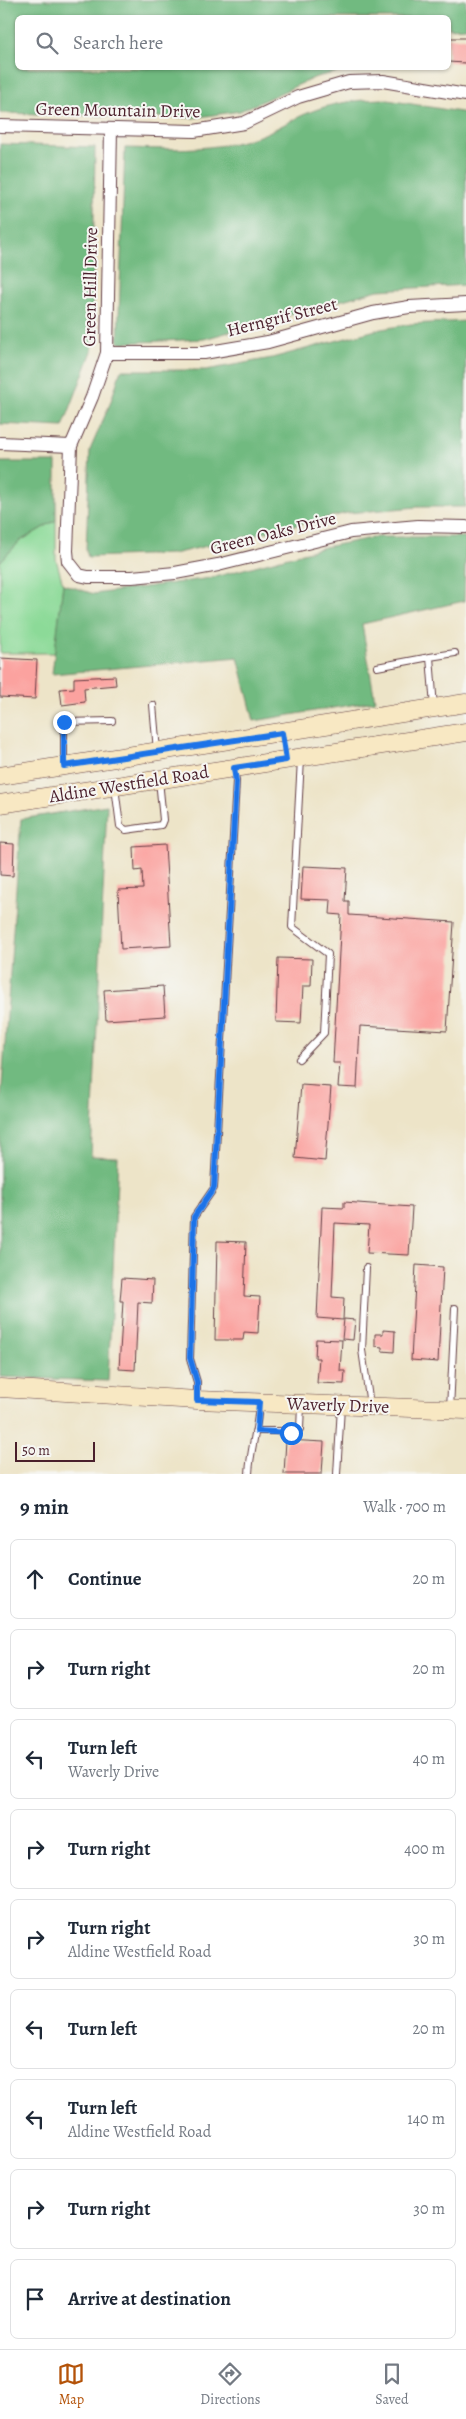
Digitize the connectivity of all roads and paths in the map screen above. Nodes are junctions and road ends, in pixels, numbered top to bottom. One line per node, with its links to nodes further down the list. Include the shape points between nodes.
1 (466, 95): 3 (street, Green Mountain Drive, via 383,81 349,82 320,89 244,123 194,131)
2 (0, 126): 3 (street, Green Mountain Drive)
3 (111, 129): 5 (street, Green Hill Drive)
4 (466, 304): 5 (street, Herngrif Street, via 373,313 268,342 204,354)
5 (106, 353): 7 (street, Green Hill Drive)
6 (0, 443): 7 (street)
7 (71, 446): 9 (street, Green Hill Drive, via 68,561 74,571)
8 (466, 526): 9 (street, Green Oaks Drive, via 418,526 351,532 175,573)
9 (88, 577)
10 (455, 653): 11 (lane)
11 (430, 657): 12 (lane); 15 (lane)
12 (377, 667)
13 (466, 703): 15 (main road, Aldine Westfield Road)
14 (153, 705): 19 (lane)
15 (434, 708): 18 (main road, Aldine Westfield Road)
16 (112, 722): 21 (lane, via 64,722)
17 (466, 732): 20 (main road, Aldine Westfield Road)
18 (282, 733): 19 (main road, Aldine Westfield Road); 20 (main road)
19 (157, 752): 21 (main road, Aldine Westfield Road)
20 (294, 758): 22 (main road, Aldine Westfield Road); 27 (lane, via 292,927 328,954 324,1032)
21 (64, 766): 23 (main road, Aldine Westfield Road)
22 (234, 768): 24 (main road, Aldine Westfield Road); 31 (lane, via 236,782 214,1188 194,1217 190,1358 197,1382)
23 (0, 776)
24 (158, 779): 25 (main road, Aldine Westfield Road); 25 (lane, via 163,820 161,825 144,828 126,830 120,826)
25 (115, 786): 26 (main road, Aldine Westfield Road)
26 (0, 804)
27 (299, 1059)
28 (366, 1268): 35 (lane, via 362,1350)
29 (455, 1308): 36 (lane)
30 (0, 1388): 31 (main road, Waverly Drive)
31 (197, 1400): 32 (main road, Waverly Drive)
32 (259, 1402): 33 (main road, Waverly Drive); 37 (lane)
33 (301, 1404): 34 (main road, Waverly Drive); 37 (lane, via 298,1432)
34 (341, 1405): 35 (main road, Waverly Drive); 39 (lane)
35 (370, 1406): 36 (main road, Waverly Drive)
36 (458, 1410)
37 (257, 1431): 38 (lane, via 250,1449)
38 (249, 1474)
39 (337, 1474)

